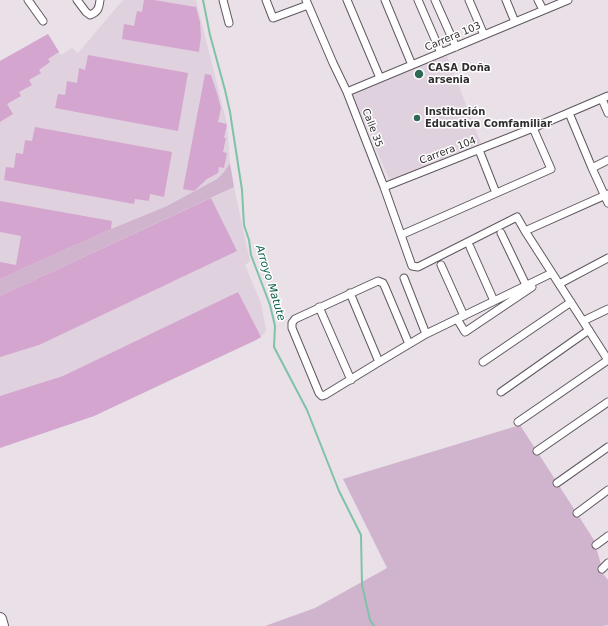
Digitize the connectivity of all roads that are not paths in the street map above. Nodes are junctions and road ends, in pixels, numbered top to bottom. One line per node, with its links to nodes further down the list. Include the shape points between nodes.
1 (28, 0): 16 (street)
2 (77, 0): 3 (street, via 90,15 95,13)
3 (100, 0)
4 (223, 0): 18 (street)
5 (266, 0): 14 (street, via 273,18)
6 (347, 0): 23 (street)
7 (385, 0): 22 (street)
8 (418, 0): 21 (street)
9 (435, 0): 20 (street)
10 (469, 0): 19 (street)
11 (506, 0): 17 (street)
12 (538, 0): 15 (street)
13 (566, 0): 15 (street, Carrera 103)
14 (307, 2): 24 (street, Calle 35)
15 (543, 10): 17 (street, Carrera 103)
16 (43, 21)
17 (515, 22): 19 (street, Carrera 103)
18 (229, 23)
19 (484, 35): 20 (street, Carrera 103)
20 (456, 47): 21 (street, Carrera 103)
21 (441, 53): 22 (street, Carrera 103)
22 (412, 65): 23 (street, Carrera 103)
23 (380, 78): 24 (street, Carrera 103)
24 (347, 92): 32 (street, Calle 35)
25 (605, 98): 26 (street, Carrera 104); 27 (street)
26 (569, 113): 28 (street, Carrera 104); 31 (street)
27 (608, 113)
28 (533, 128): 29 (street, Carrera 104); 33 (street, via 551,169)
29 (479, 150): 32 (street, Carrera 104); 33 (street)
30 (608, 160): 31 (street)
31 (592, 168): 34 (street)
32 (384, 187): 38 (street, Calle 35)
33 (496, 193): 38 (street)
34 (606, 195): 35 (street); 36 (street)
35 (608, 203)
36 (524, 231): 38 (street, Calle 35, via 517,217 418,267 412,266); 42 (street)
37 (501, 233): 45 (street)
38 (401, 235)
39 (470, 247): 47 (street)
40 (608, 258): 44 (street)
41 (441, 265): 51 (street)
42 (552, 273): 44 (street); 45 (street); 51 (street, via 465,332)
43 (404, 278): 54 (street)
44 (559, 284): 48 (street)
45 (526, 285): 47 (street)
46 (350, 293): 49 (street); 55 (street, via 378,281 383,283); 57 (street)
47 (494, 300): 51 (street)
48 (571, 302): 52 (street); 58 (street)
49 (319, 307): 59 (street); 59 (street, via 294,319 292,328 319,394 325,395)
50 (608, 309): 52 (street)
51 (461, 317): 54 (street)
52 (584, 321): 53 (street)
53 (589, 330): 56 (street); 60 (street)
54 (426, 334): 55 (street)
55 (409, 344): 57 (street)
56 (607, 358): 62 (street)
57 (379, 362): 59 (street)
58 (483, 362)
59 (351, 380)
60 (501, 392)
61 (608, 402): 64 (street)
62 (518, 422)
63 (608, 447): 65 (street)
64 (537, 451)
65 (557, 483)
66 (608, 490): 67 (street)
67 (577, 513)
68 (608, 536): 69 (street)
69 (596, 545)
70 (608, 563): 71 (street)
71 (602, 569)
72 (0, 619): 73 (highway)
73 (2, 626)

